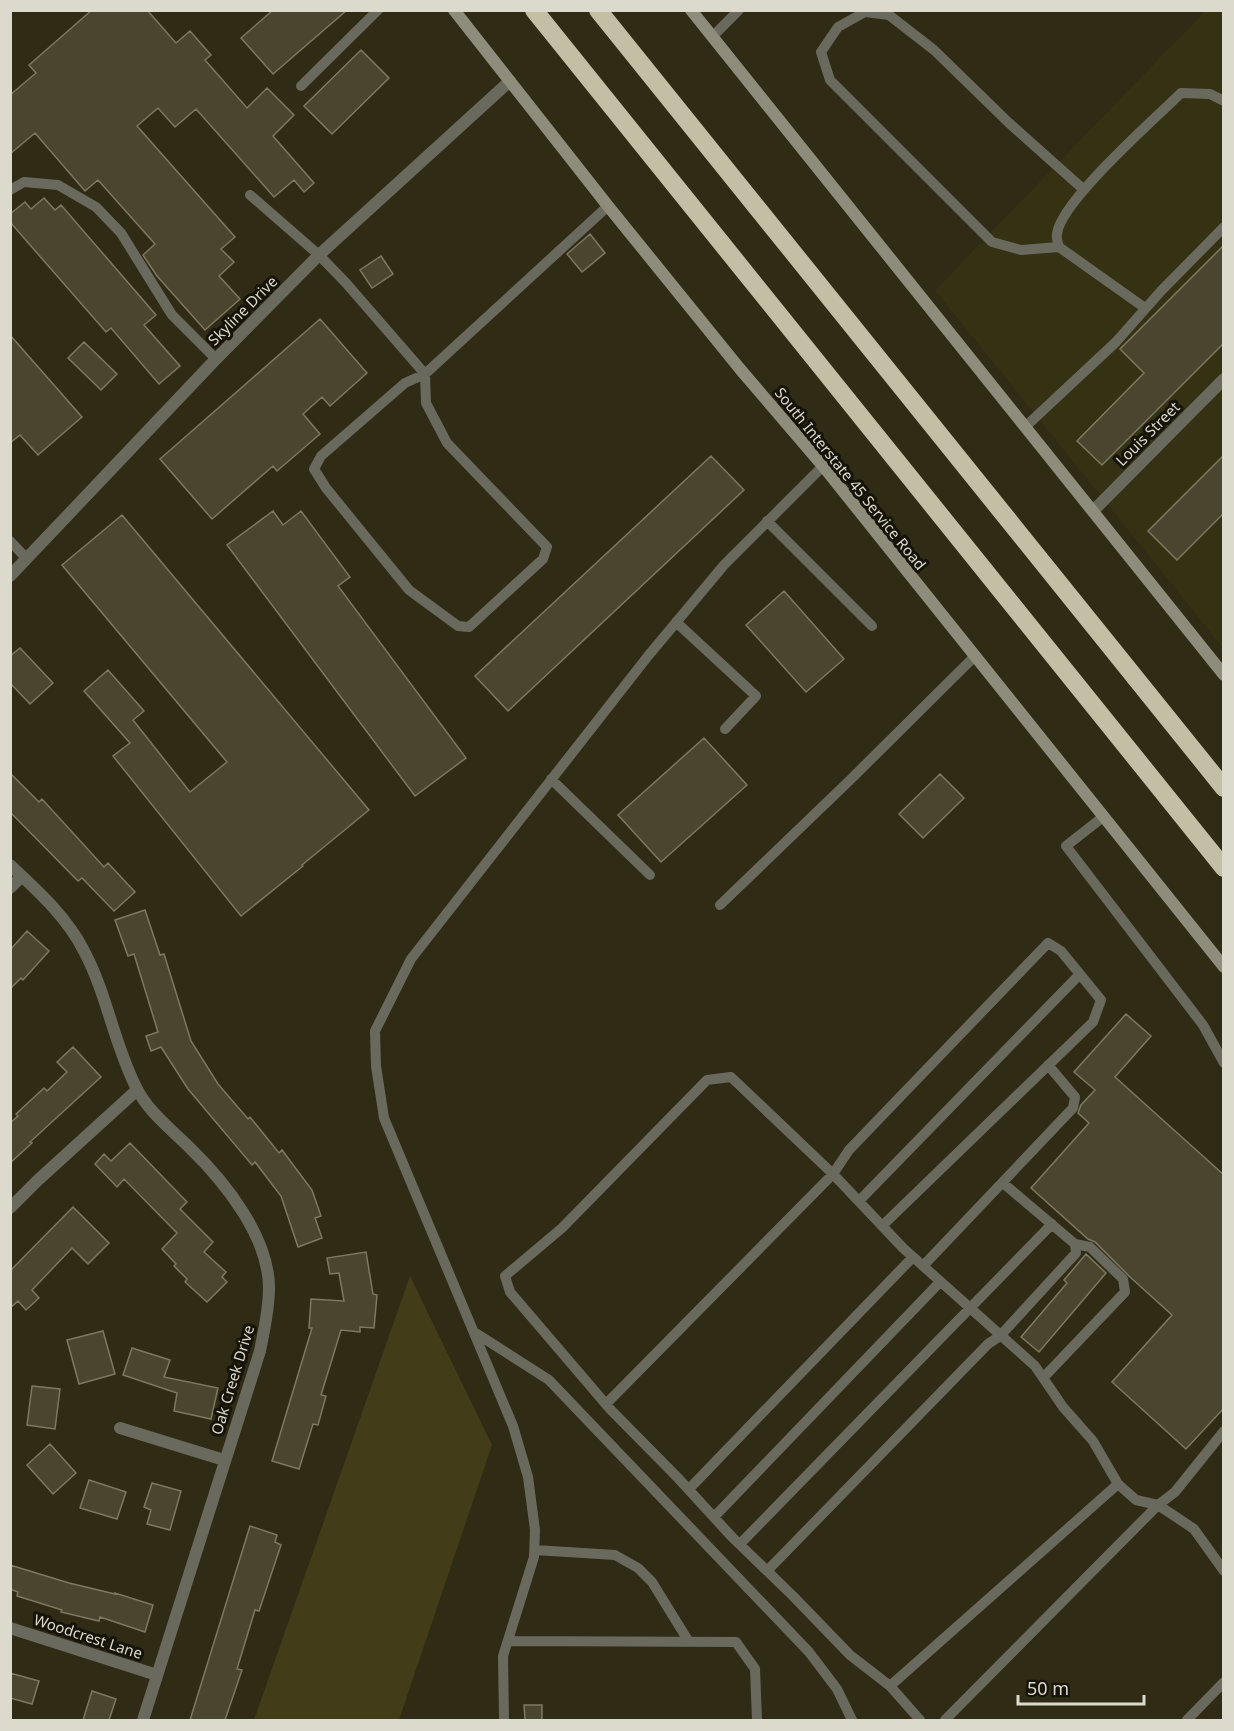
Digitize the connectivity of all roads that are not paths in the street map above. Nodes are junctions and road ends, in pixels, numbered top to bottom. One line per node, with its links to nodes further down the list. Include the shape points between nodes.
1 (378, 10): 9 (lane)
2 (454, 10): 8 (main road, South Interstate 45 Service Road)
3 (534, 10): 38 (highway)
4 (598, 10): 35 (highway)
5 (691, 10): 7 (main road)
6 (739, 10): 7 (lane)
7 (712, 37): 22 (main road)
8 (510, 81): 14 (main road, South Interstate 45 Service Road); 17 (street, Skyline Drive)
9 (301, 86)
10 (1224, 101): 11 (lane, via 1210,94 1181,93)
11 (1083, 189): 16 (lane, via 1063,218 1057,233); 16 (lane, via 934,50 889,15 865,12 838,27 821,52 830,80 992,242 1021,250)
12 (10, 190): 19 (lane, via 24,182 58,185 96,207 121,233 172,315)
13 (250, 195): 17 (lane)
14 (608, 206): 20 (lane); 23 (main road, South Interstate 45 Service Road)
15 (1224, 227): 18 (lane)
16 (1059, 247): 18 (lane)
17 (319, 255): 19 (street, Skyline Drive); 20 (lane)
18 (1145, 308): 22 (lane, via 1116,342)
19 (216, 359): 27 (street, Skyline Drive)
20 (425, 374): 20 (lane, via 426,403 447,443 547,547 543,559 469,627 458,626 409,590 314,469 321,456 405,383)
21 (1224, 379): 24 (street, Louis Street)
22 (1025, 427): 24 (main road)
23 (823, 466): 25 (lane); 31 (main road, South Interstate 45 Service Road)
24 (1093, 511): 32 (main road)
25 (767, 521): 29 (lane); 30 (lane)
26 (10, 541): 27 (lane)
27 (27, 559): 28 (street, Skyline Drive)
28 (10, 576)
29 (676, 622): 33 (lane, via 756,696); 34 (lane)
30 (872, 626)
31 (974, 657): 36 (main road, South Interstate 45 Service Road); 42 (lane)
32 (1224, 675)
33 (725, 729)
34 (551, 779): 39 (lane); 59 (lane, via 411,959 375,1031 384,1118)
35 (1224, 788)
36 (1103, 817): 43 (main road, South Interstate 45 Service Road); 45 (lane, via 1066,846 1203,1025)
37 (10, 865): 40 (street, Oak Creek Drive)
38 (1224, 868)
39 (650, 875)
40 (22, 876): 41 (street); 47 (street, Oak Creek Drive, via 70,927 85,952)
41 (10, 888)
42 (720, 905)
43 (1224, 967)
44 (1080, 974): 46 (lane, via 1101,1000 1093,1022); 48 (lane, via 1061,951 1048,943 849,1150); 50 (lane)
45 (1224, 1063)
46 (1048, 1065): 49 (lane, via 1075,1097 1073,1108); 53 (lane)
47 (137, 1090): 51 (street); 65 (street, Oak Creek Drive, via 154,1114 226,1186 262,1253 269,1286 267,1317 260,1351)
48 (833, 1174): 50 (lane); 62 (lane); 62 (lane, via 731,1077 706,1080 562,1228 505,1276 510,1292)
49 (1003, 1182): 52 (lane); 56 (lane)
50 (859, 1201): 53 (lane)
51 (10, 1208)
52 (1052, 1224): 54 (lane); 58 (lane)
53 (882, 1226): 55 (lane)
54 (1075, 1244): 60 (lane, via 1076,1253); 61 (lane, via 1090,1247 1123,1280 1125,1292)
55 (913, 1257): 56 (lane); 67 (lane)
56 (923, 1266): 57 (lane)
57 (940, 1282): 58 (lane); 69 (lane)
58 (969, 1309): 60 (lane); 70 (lane)
59 (473, 1332): 71 (lane, via 513,1426 528,1477); 83 (lane, via 549,1380 809,1652 837,1689)
60 (1000, 1336): 61 (lane); 72 (lane)
61 (1043, 1378): 66 (lane, via 1093,1441)
62 (606, 1404): 67 (lane)
63 (120, 1428): 65 (street)
64 (1224, 1431): 68 (lane, via 1175,1492)
65 (224, 1460): 77 (street, Oak Creek Drive)
66 (1118, 1484): 68 (lane, via 1136,1500); 79 (lane)
67 (688, 1489): 69 (lane)
68 (1158, 1505): 73 (lane, via 1194,1529); 85 (lane)
69 (714, 1517): 70 (lane)
70 (740, 1544): 72 (lane)
71 (535, 1550): 75 (lane); 76 (lane, via 615,1555 638,1568 652,1582)
72 (767, 1571): 79 (lane, via 850,1655)
73 (1224, 1571)
74 (10, 1628): 77 (street, Woodcrest Lane)
75 (508, 1641): 76 (lane); 81 (lane, via 503,1656)
76 (689, 1642): 82 (lane, via 736,1642 756,1669)
77 (156, 1675): 80 (street, Oak Creek Drive)
78 (1224, 1682): 86 (lane)
79 (890, 1686): 84 (lane)
80 (143, 1720)
81 (504, 1720)
82 (757, 1720)
83 (852, 1720)
84 (920, 1720)
85 (945, 1720)
86 (1187, 1720)

